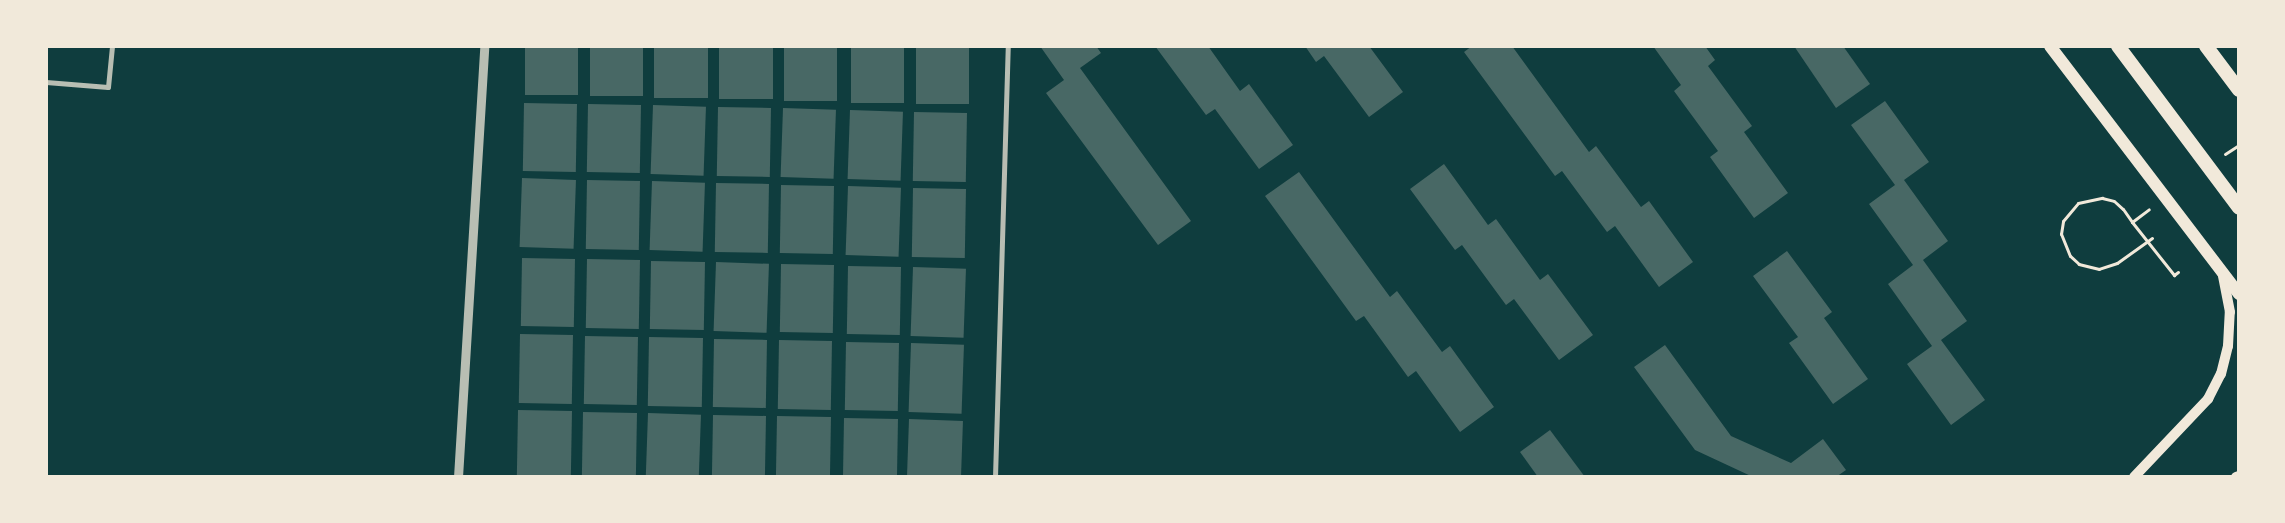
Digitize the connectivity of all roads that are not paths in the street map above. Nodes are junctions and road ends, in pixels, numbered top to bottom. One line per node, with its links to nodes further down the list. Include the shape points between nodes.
1 (112, 46): 7 (street, via 108,87)
2 (484, 46): 12 (street)
3 (1008, 46): 13 (street)
4 (2050, 46): 10 (main road)
5 (2118, 46): 9 (highway)
6 (2206, 46): 8 (highway)
7 (46, 82)
8 (2239, 90)
9 (2239, 208)
10 (2223, 274): 11 (main road); 14 (main road, via 2230,312 2228,346 2221,374 2208,398)
11 (2239, 294)
12 (458, 477)
13 (995, 477)
14 (2134, 477)

